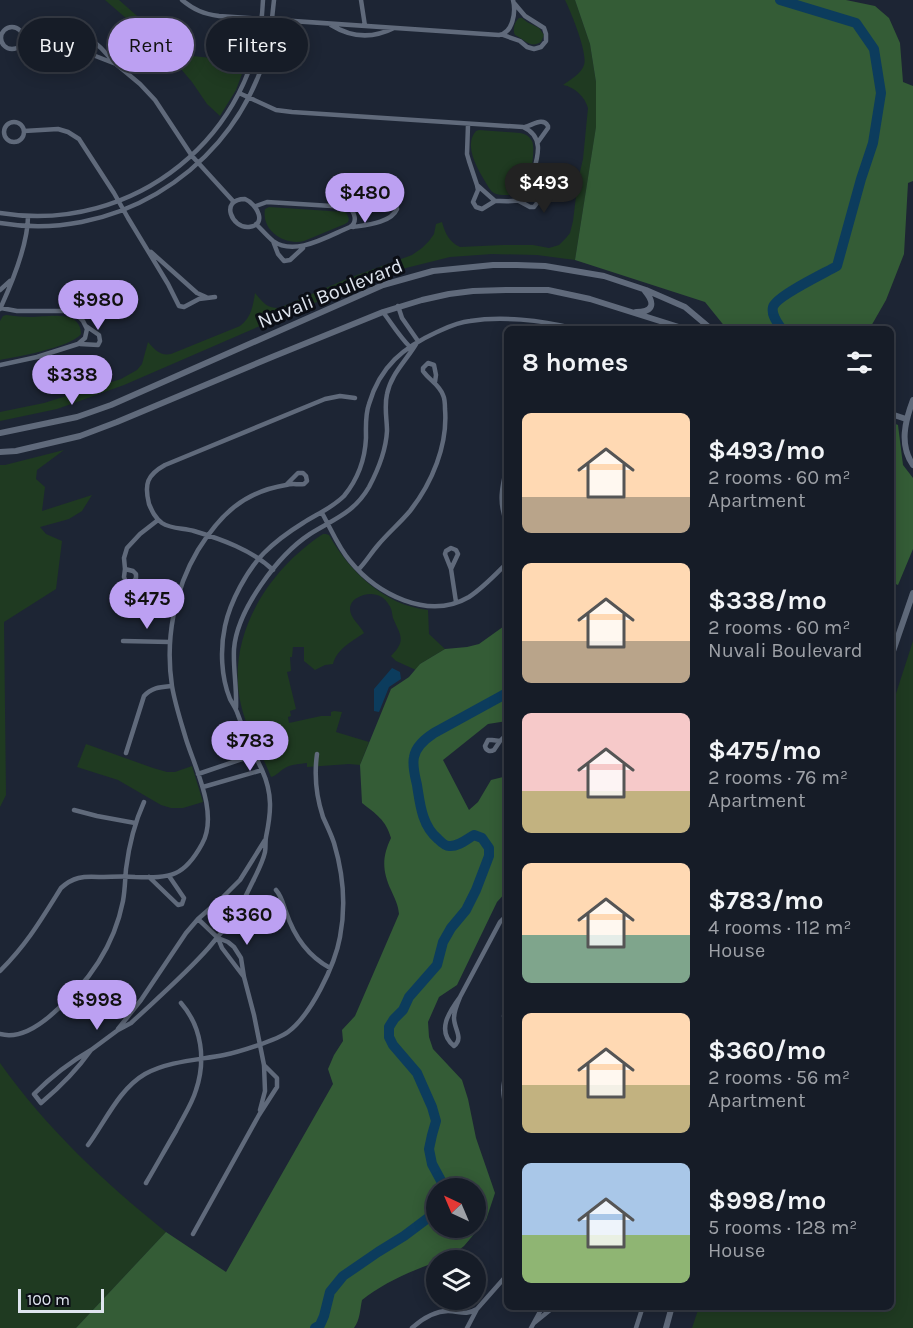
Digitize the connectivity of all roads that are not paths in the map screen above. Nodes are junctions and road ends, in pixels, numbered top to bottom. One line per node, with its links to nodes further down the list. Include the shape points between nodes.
1 (182, 0): 6 (street, via 203,13)
2 (263, 0): 7 (street)
3 (273, 0): 8 (street)
4 (361, 0): 11 (street)
5 (514, 1): 13 (street, via 514,13); 13 (street, via 525,16 544,28 547,38 534,49)
6 (248, 18)
7 (262, 18)
8 (272, 18)
9 (308, 22): 10 (street)
10 (329, 23): 11 (street); 12 (street, via 345,33 371,36)
11 (364, 26): 12 (street)
12 (395, 28): 13 (street)
13 (503, 35)
14 (23, 42): 14 (street, via 22,32 16,28 9,28 2,36 2,43 11,50)
15 (96, 44): 16 (street)
16 (108, 56)
17 (126, 72): 26 (street, via 155,100)
18 (248, 72): 20 (street)
19 (260, 72): 21 (street)
20 (239, 93): 21 (street); 26 (street)
21 (248, 97): 22 (street, via 276,110 292,112); 27 (street, via 220,141)
22 (468, 124): 23 (street); 29 (street, via 467,154)
23 (523, 127): 25 (street, via 535,136); 25 (street, via 542,121 547,124)
24 (24, 131): 24 (street, via 14,121 4,132 14,142 23,137); 31 (street, via 58,129 75,136)
25 (537, 145): 28 (street)
26 (192, 156): 27 (street); 31 (street, via 148,188)
27 (198, 163): 32 (street); 36 (street, via 181,179)
28 (531, 184): 30 (street, via 527,197); 30 (street, via 536,205 530,207)
29 (477, 185): 33 (street); 33 (street, via 474,205 482,209)
30 (513, 200): 33 (street)
31 (119, 201): 36 (street); 38 (street, via 56,216)
32 (233, 201): 34 (street, via 245,199); 40 (street, via 230,208 234,219 244,226)
33 (495, 201)
34 (256, 206): 35 (street, via 267,202); 40 (street)
35 (348, 207): 42 (street, via 355,216); 42 (street, via 391,203 397,209 390,217)
36 (123, 210): 41 (street, via 79,222); 45 (street)
37 (0, 213): 38 (street)
38 (28, 216): 41 (street)
39 (0, 223): 41 (street)
40 (256, 225): 43 (street)
41 (28, 226): 48 (street)
42 (350, 227): 44 (street)
43 (273, 241): 44 (street, via 289,247); 44 (street, via 280,258 286,261)
44 (306, 246)
45 (147, 248): 46 (street); 47 (street)
46 (169, 269): 47 (street); 51 (street)
47 (162, 275): 51 (street, via 182,307)
48 (12, 280): 49 (street); 54 (street)
49 (0, 290)
50 (643, 290): 56 (main road, via 652,306); 60 (main road, Nuvali Boulevard, via 685,307); 70 (main road, Nuvali Boulevard, via 604,276 545,266 493,265 433,272 383,285 111,405 77,417)
51 (206, 297): 52 (street)
52 (215, 297)
53 (398, 306): 55 (main road, Nuvali Boulevard); 56 (main road, Nuvali Boulevard, via 473,291 548,290); 61 (street)
54 (0, 309): 57 (street, via 68,311)
55 (383, 312): 63 (street); 71 (main road, Nuvali Boulevard, via 80,436)
56 (630, 312): 59 (main road, Nuvali Boulevard)
57 (86, 326): 62 (street, via 85,338); 62 (street, via 99,335 99,344)
58 (561, 326): 61 (street, via 485,319 449,326)
59 (676, 326)
60 (708, 326)
61 (418, 341): 63 (street)
62 (78, 344): 64 (street)
63 (411, 348): 75 (street, via 391,363 372,394 366,416 365,451 356,479); 78 (street, via 387,393 386,440 374,478 357,504)
64 (0, 365)
65 (435, 382): 85 (street, via 444,395 446,417 433,471 412,508)
66 (355, 398): 77 (street, via 325,399 165,465 148,481 146,494)
67 (913, 400): 69 (main road)
68 (894, 415): 69 (main road)
69 (906, 418): 72 (main road, via 904,443)
70 (0, 433)
71 (0, 452)
72 (913, 465)
73 (504, 476): 76 (street)
74 (287, 484): 79 (street, via 246,498)
75 (322, 513): 78 (street); 80 (street)
76 (504, 516)
77 (158, 520): 79 (street); 82 (street, via 127,548)
78 (328, 525): 84 (street, via 302,540); 85 (street)
79 (208, 535): 80 (street); 89 (street, via 181,588)
80 (258, 560): 84 (street); 92 (street, via 238,591 225,626 224,674)
81 (504, 566): 87 (street, via 477,591)
82 (125, 569)
83 (451, 569): 87 (street)
84 (273, 570): 92 (street, via 248,606 236,638)
85 (358, 570): 87 (street, via 378,586 415,604 444,606)
86 (913, 593): 90 (main road)
87 (456, 602)
88 (123, 641): 89 (street)
89 (170, 642): 91 (street)
90 (894, 648)
91 (172, 686): 95 (street, via 154,688 144,696); 99 (street)
92 (236, 708): 97 (street)
93 (504, 737): 94 (street)
94 (500, 741)
95 (126, 753)
96 (317, 754): 112 (street, via 317,792 344,895 340,939)
97 (254, 755): 98 (street); 99 (street)
98 (262, 770): 100 (street); 104 (street, via 270,806)
99 (198, 774): 100 (street)
100 (203, 787): 106 (street, via 208,822 205,838 191,862)
101 (144, 802): 103 (street)
102 (74, 810): 103 (street)
103 (135, 823): 105 (street)
104 (266, 838): 110 (street, via 240,880); 111 (street, via 265,852 252,884)
105 (126, 876): 107 (street); 113 (street, via 80,877 66,883 32,934); 118 (street, via 113,934 99,963 84,982 54,1013 35,1026 13,1035)
106 (169, 876): 107 (street); 107 (street, via 184,898 182,904 178,905)
107 (149, 877)
108 (276, 890): 112 (street, via 302,944)
109 (504, 918): 115 (street)
110 (198, 919): 111 (street); 117 (street)
111 (218, 938): 114 (street); 114 (street, via 238,952); 117 (street, via 189,969)
112 (330, 968): 119 (street, via 313,1001 290,1031)
113 (0, 971)
114 (244, 977): 119 (street)
115 (460, 997): 115 (street, via 445,1023 448,1039 454,1046 459,1040 454,1016)
116 (181, 1003): 121 (street, via 198,1031)
117 (118, 1030): 120 (street)
118 (0, 1034)
119 (260, 1044): 121 (street); 122 (street)
120 (91, 1050): 120 (street, via 33,1094 41,1103 81,1064)
121 (201, 1058): 126 (street, via 158,1069 136,1080); 127 (street, via 193,1099)
122 (264, 1065): 125 (street); 125 (street, via 278,1083)
123 (504, 1084): 124 (street)
124 (504, 1101)
125 (259, 1115): 128 (street)
126 (88, 1145)
127 (146, 1183)
128 (193, 1234)
129 (504, 1278): 130 (street)
130 (486, 1299)
131 (476, 1310): 137 (street)
132 (476, 1310): 139 (street)
133 (541, 1310): 138 (street)
134 (550, 1310): 138 (street)
135 (642, 1310): 141 (street)
136 (671, 1310): 142 (main road)
137 (461, 1314): 139 (street); 140 (street, via 439,1312)
138 (532, 1325)
139 (468, 1326)
140 (412, 1328)
141 (636, 1328)
142 (666, 1328)

